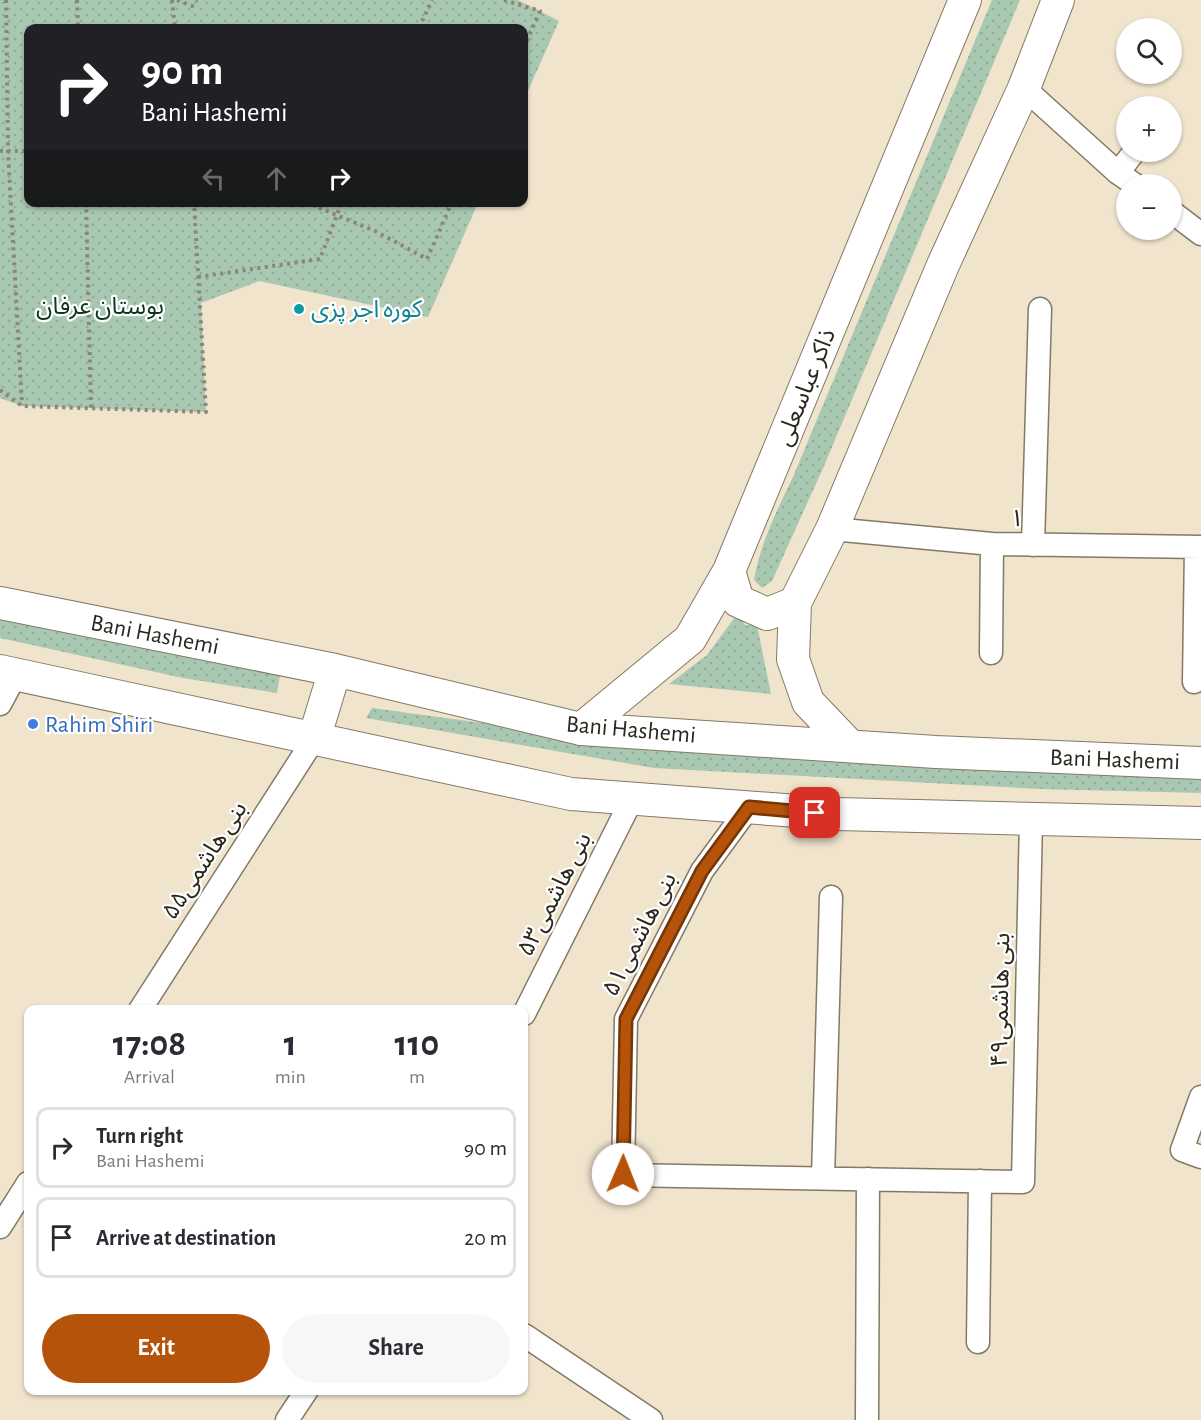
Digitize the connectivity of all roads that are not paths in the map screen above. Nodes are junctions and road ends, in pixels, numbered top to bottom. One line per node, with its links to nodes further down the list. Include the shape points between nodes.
1 (965, 0): 12 (main road, ذاکر عباسعلی)
2 (1058, 0): 3 (main road)
3 (1024, 88): 4 (street); 8 (main road)
4 (1120, 174)
5 (1182, 220): 6 (street)
6 (1201, 234)
7 (1040, 309): 10 (street)
8 (832, 529): 9 (street, ۱); 14 (main road)
9 (992, 544): 10 (street, ۱); 15 (street)
10 (1033, 545): 11 (street, ۱)
11 (1199, 547): 18 (street)
12 (729, 571): 14 (main road, via 738,601 767,614); 20 (main road, ذاکر عباسعلی, via 690,639)
13 (0, 603): 16 (main road, Bani Hashemi)
14 (795, 603): 22 (main road, via 793,659 808,702)
15 (991, 653)
16 (335, 670): 20 (main road, Bani Hashemi); 21 (main road)
17 (8, 672): 19 (street); 21 (main road)
18 (1194, 682)
19 (0, 704)
20 (581, 729): 22 (main road, Bani Hashemi)
21 (314, 739): 24 (main road, via 571,794); 29 (street, بنی هاشمی۵۵)
22 (849, 745): 23 (main road, Bani Hashemi)
23 (1201, 762)
24 (632, 799): 25 (main road); 30 (street, بنی هاشمی۵۳)
25 (749, 807): 26 (main road, via 837,814); 33 (street, بنی هاشمی۵۱, via 702,871 626,1019 623,1174)
26 (1031, 819): 27 (main road); 35 (street, بنی هاشمی۴۹, via 1023,1182)
27 (1201, 824)
28 (831, 897): 33 (street)
29 (143, 1005)
30 (528, 1006)
31 (1201, 1096): 32 (street, via 1182,1150)
32 (1201, 1157)
33 (823, 1178): 34 (street)
34 (868, 1179): 35 (street); 43 (street)
35 (980, 1181): 39 (street)
36 (24, 1189): 37 (street)
37 (0, 1227)
38 (528, 1338): 42 (street)
39 (978, 1342)
40 (304, 1395): 41 (street)
41 (287, 1420)
42 (651, 1420)
43 (867, 1420)

